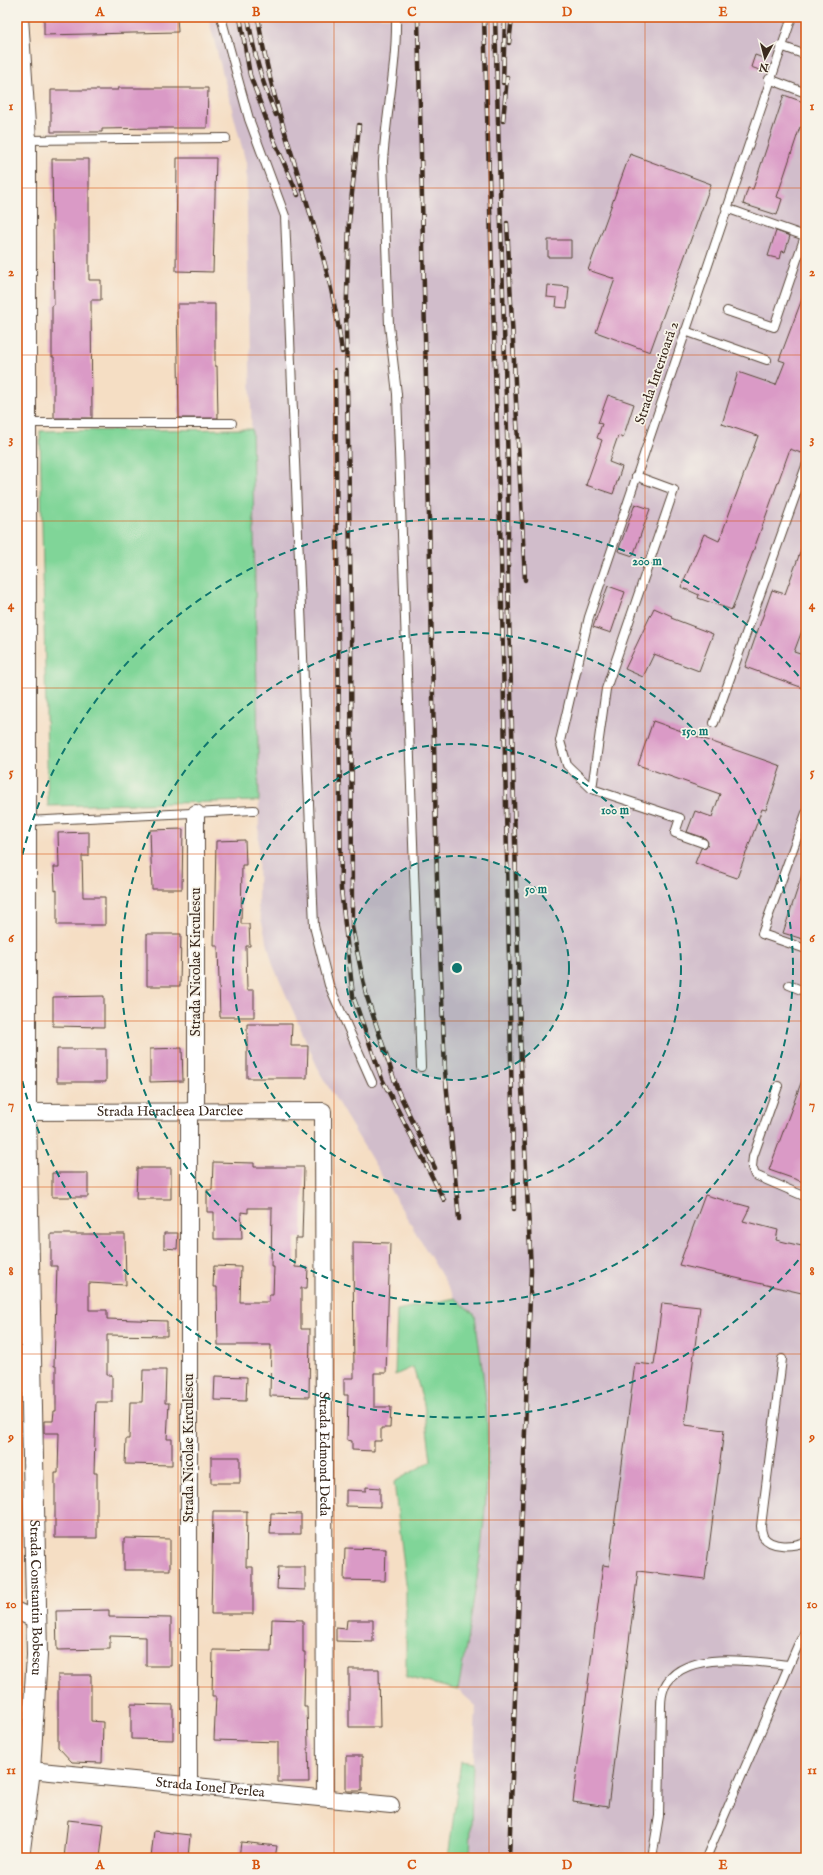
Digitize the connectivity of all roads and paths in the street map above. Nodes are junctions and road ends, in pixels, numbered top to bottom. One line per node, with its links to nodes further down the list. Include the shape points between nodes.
1 (18, 17): 7 (street, Strada Constantin Bobescu)
2 (221, 17): 35 (lane, via 249,118 284,216 314,926 329,986)
3 (396, 17): 34 (lane, via 394,79 383,162 389,325 397,394)
4 (792, 17): 5 (lane, Strada Interioară 2)
5 (781, 46): 6 (lane); 8 (lane, Strada Interioară 2)
6 (806, 55)
7 (20, 78): 11 (street, Strada Constantin Bobescu)
8 (769, 80): 9 (lane); 12 (lane, Strada Interioară 2)
9 (806, 93)
10 (226, 138): 11 (lane)
11 (26, 140): 13 (street, Strada Constantin Bobescu)
12 (726, 208): 14 (lane, via 805,236 774,327); 15 (lane, Strada Interioară 2)
13 (22, 295): 17 (street, Strada Constantin Bobescu)
14 (727, 310)
15 (685, 331): 16 (lane); 20 (lane, Strada Interioară 2)
16 (767, 360)
17 (26, 423): 18 (lane); 21 (street, Strada Constantin Bobescu)
18 (232, 423)
19 (806, 466): 23 (lane)
20 (636, 476): 24 (lane, Strada Interioară 2, via 589,617 560,742 567,765); 24 (lane, via 674,490 606,689)
21 (22, 483): 22 (street, Strada Constantin Bobescu)
22 (22, 712): 28 (street, Strada Constantin Bobescu)
23 (714, 723)
24 (592, 789): 29 (lane, via 680,818 675,833)
25 (254, 810): 26 (lane)
26 (196, 813): 28 (lane); 37 (street, Strada Nicolae Kirculescu)
27 (806, 813): 31 (lane, via 762,934)
28 (26, 820): 30 (street, Strada Constantin Bobescu)
29 (702, 842)
30 (22, 932): 39 (street, Strada Constantin Bobescu)
31 (806, 949)
32 (789, 985): 33 (lane)
33 (806, 992)
34 (421, 1066)
35 (372, 1082)
36 (778, 1086): 40 (lane, via 753,1157 752,1168 755,1175)
37 (192, 1111): 38 (street, Strada Heracleea Darclee); 39 (street, Strada Heracleea Darclee); 48 (street, Strada Nicolae Kirculescu)
38 (323, 1111): 49 (street, Strada Edmond Deda)
39 (21, 1112): 44 (street, Strada Constantin Bobescu)
40 (806, 1197)
41 (782, 1359): 42 (lane, via 761,1526 764,1536 774,1544 792,1547)
42 (806, 1542)
43 (17, 1611): 44 (street)
44 (36, 1620): 47 (street, Strada Constantin Bobescu, via 37,1654)
45 (806, 1630): 46 (lane)
46 (789, 1665): 52 (lane, via 742,1661 700,1662 686,1667 670,1679 664,1688 660,1706 658,1816); 53 (lane)
47 (30, 1770): 48 (street, Strada Ionel Perlea); 51 (street, Strada Constantin Bobescu)
48 (189, 1786): 49 (street, Strada Ionel Perlea)
49 (325, 1798): 50 (street, Strada Ionel Perlea)
50 (391, 1805)
51 (19, 1858)
52 (652, 1858)
53 (706, 1858)

